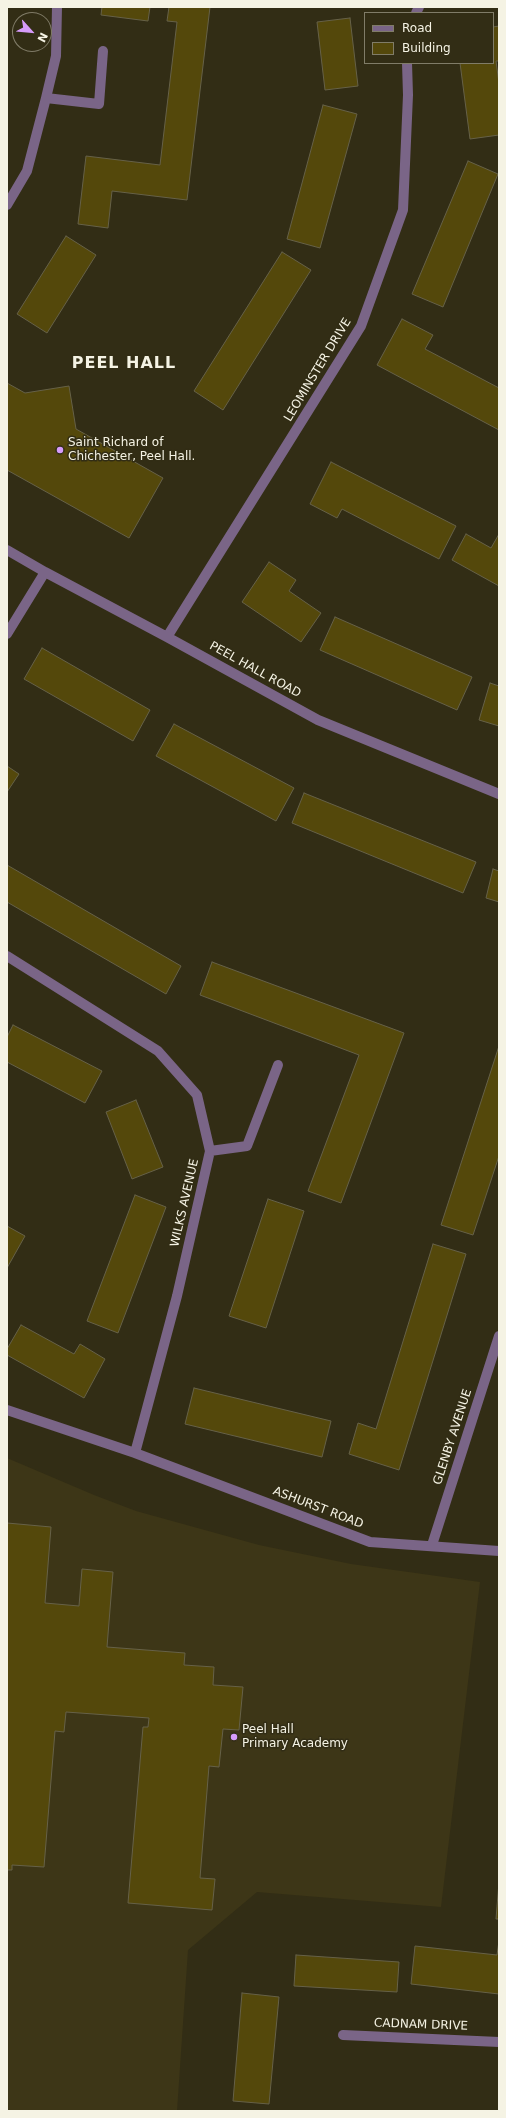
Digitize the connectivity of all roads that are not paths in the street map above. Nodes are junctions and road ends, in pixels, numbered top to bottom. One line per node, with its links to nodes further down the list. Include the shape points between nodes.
1 (56, 7): 4 (street, via 56,56)
2 (104, 51): 4 (street, via 99,104)
3 (407, 64): 9 (street, LEOMINSTER DRIVE, via 403,210 361,326)
4 (46, 98): 5 (street, via 27,171)
5 (7, 205)
6 (7, 550): 7 (street, PEEL HALL ROAD)
7 (45, 572): 8 (street); 9 (street, PEEL HALL ROAD)
8 (7, 634)
9 (167, 637): 10 (street, PEEL HALL ROAD, via 318,720)
10 (499, 794)
11 (7, 956): 13 (street, WILKS AVENUE, via 158,1051 197,1095)
12 (278, 1065): 13 (street, via 247,1146)
13 (210, 1151): 16 (street, WILKS AVENUE, via 177,1296)
14 (499, 1336): 17 (street, GLENBY AVENUE)
15 (7, 1410): 16 (street, ASHURST ROAD)
16 (135, 1453): 17 (street, ASHURST ROAD, via 370,1542)
17 (432, 1545): 18 (street, ASHURST ROAD)
18 (499, 1551)
19 (342, 2035): 20 (street, CADNAM DRIVE)
20 (499, 2042)

